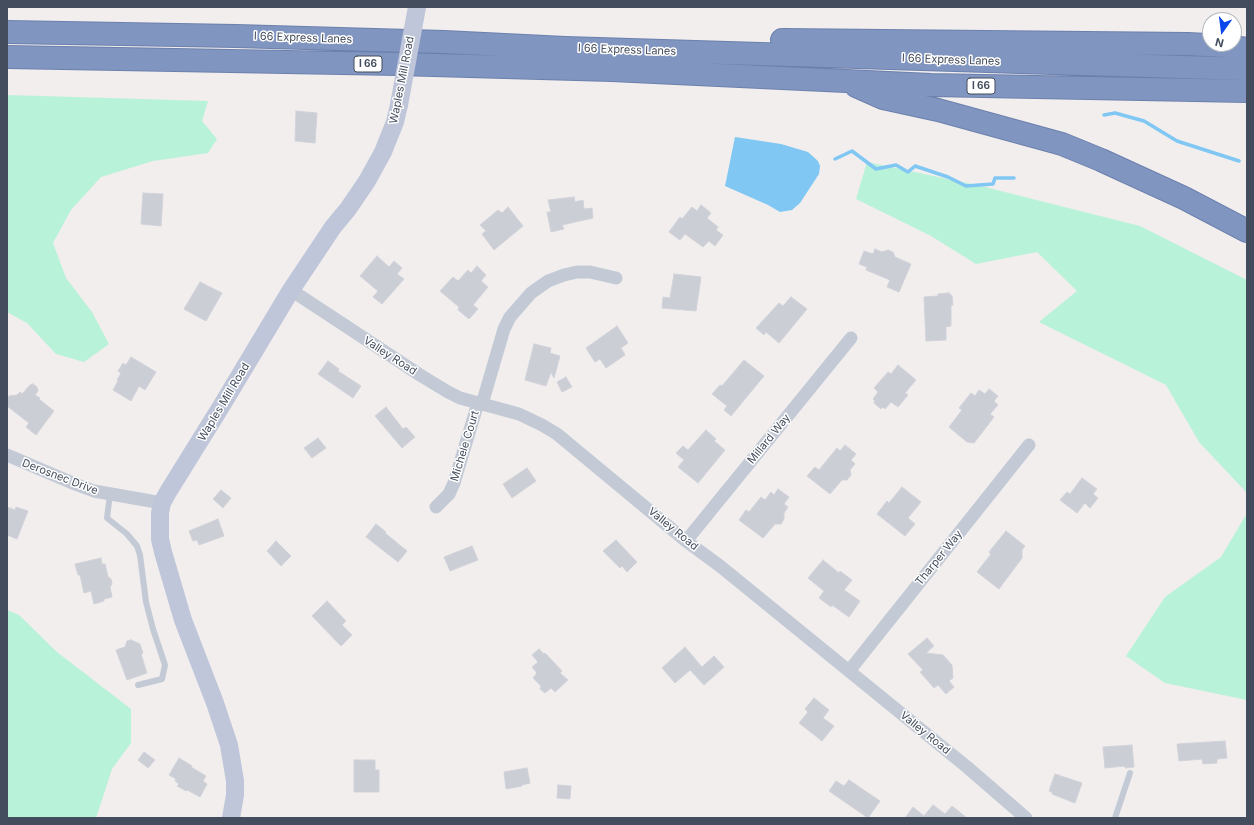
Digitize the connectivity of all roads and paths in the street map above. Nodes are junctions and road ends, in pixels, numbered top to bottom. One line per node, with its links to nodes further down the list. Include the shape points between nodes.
1 (416, 7): 11 (main road, Waples Mill Road, bridge, via 400,104 383,152 367,181)
2 (7, 32): 3 (highway, I 66 Express Lanes, via 444,42)
3 (566, 48): 4 (highway, via 641,39 1188,44); 6 (highway, I 66 Express Lanes)
4 (1247, 49)
5 (7, 58): 7 (highway, I 66, via 588,69)
6 (1247, 68)
7 (844, 80): 8 (highway, I 66, via 939,86); 9 (highway, via 883,98 1062,144 1184,198)
8 (1247, 91)
9 (1247, 231)
10 (616, 278): 13 (street, Michele Court, via 578,272 548,281 531,293 510,317 504,329)
11 (291, 290): 13 (street, Valley Road, via 420,376 460,398); 17 (main road, Waples Mill Road)
12 (851, 338): 19 (street, Millard Way)
13 (480, 403): 18 (street, Michele Court, via 454,483 449,494); 19 (street, Valley Road, via 519,414 556,434)
14 (1029, 445): 20 (street, Tharper Way)
15 (7, 455): 16 (street, Derosnec Drive, via 75,484)
16 (110, 494): 17 (street, Derosnec Drive); 21 (lane, via 107,518 137,546 152,629 165,665 162,678)
17 (162, 503): 23 (main road, Waples Mill Road, via 159,524 163,552 183,620 229,745 235,781)
18 (436, 507)
19 (686, 541): 20 (street, Valley Road)
20 (849, 671): 24 (street, Valley Road)
21 (138, 685)
22 (1130, 774): 25 (lane)
23 (231, 818)
24 (1026, 818)
25 (1115, 818)

